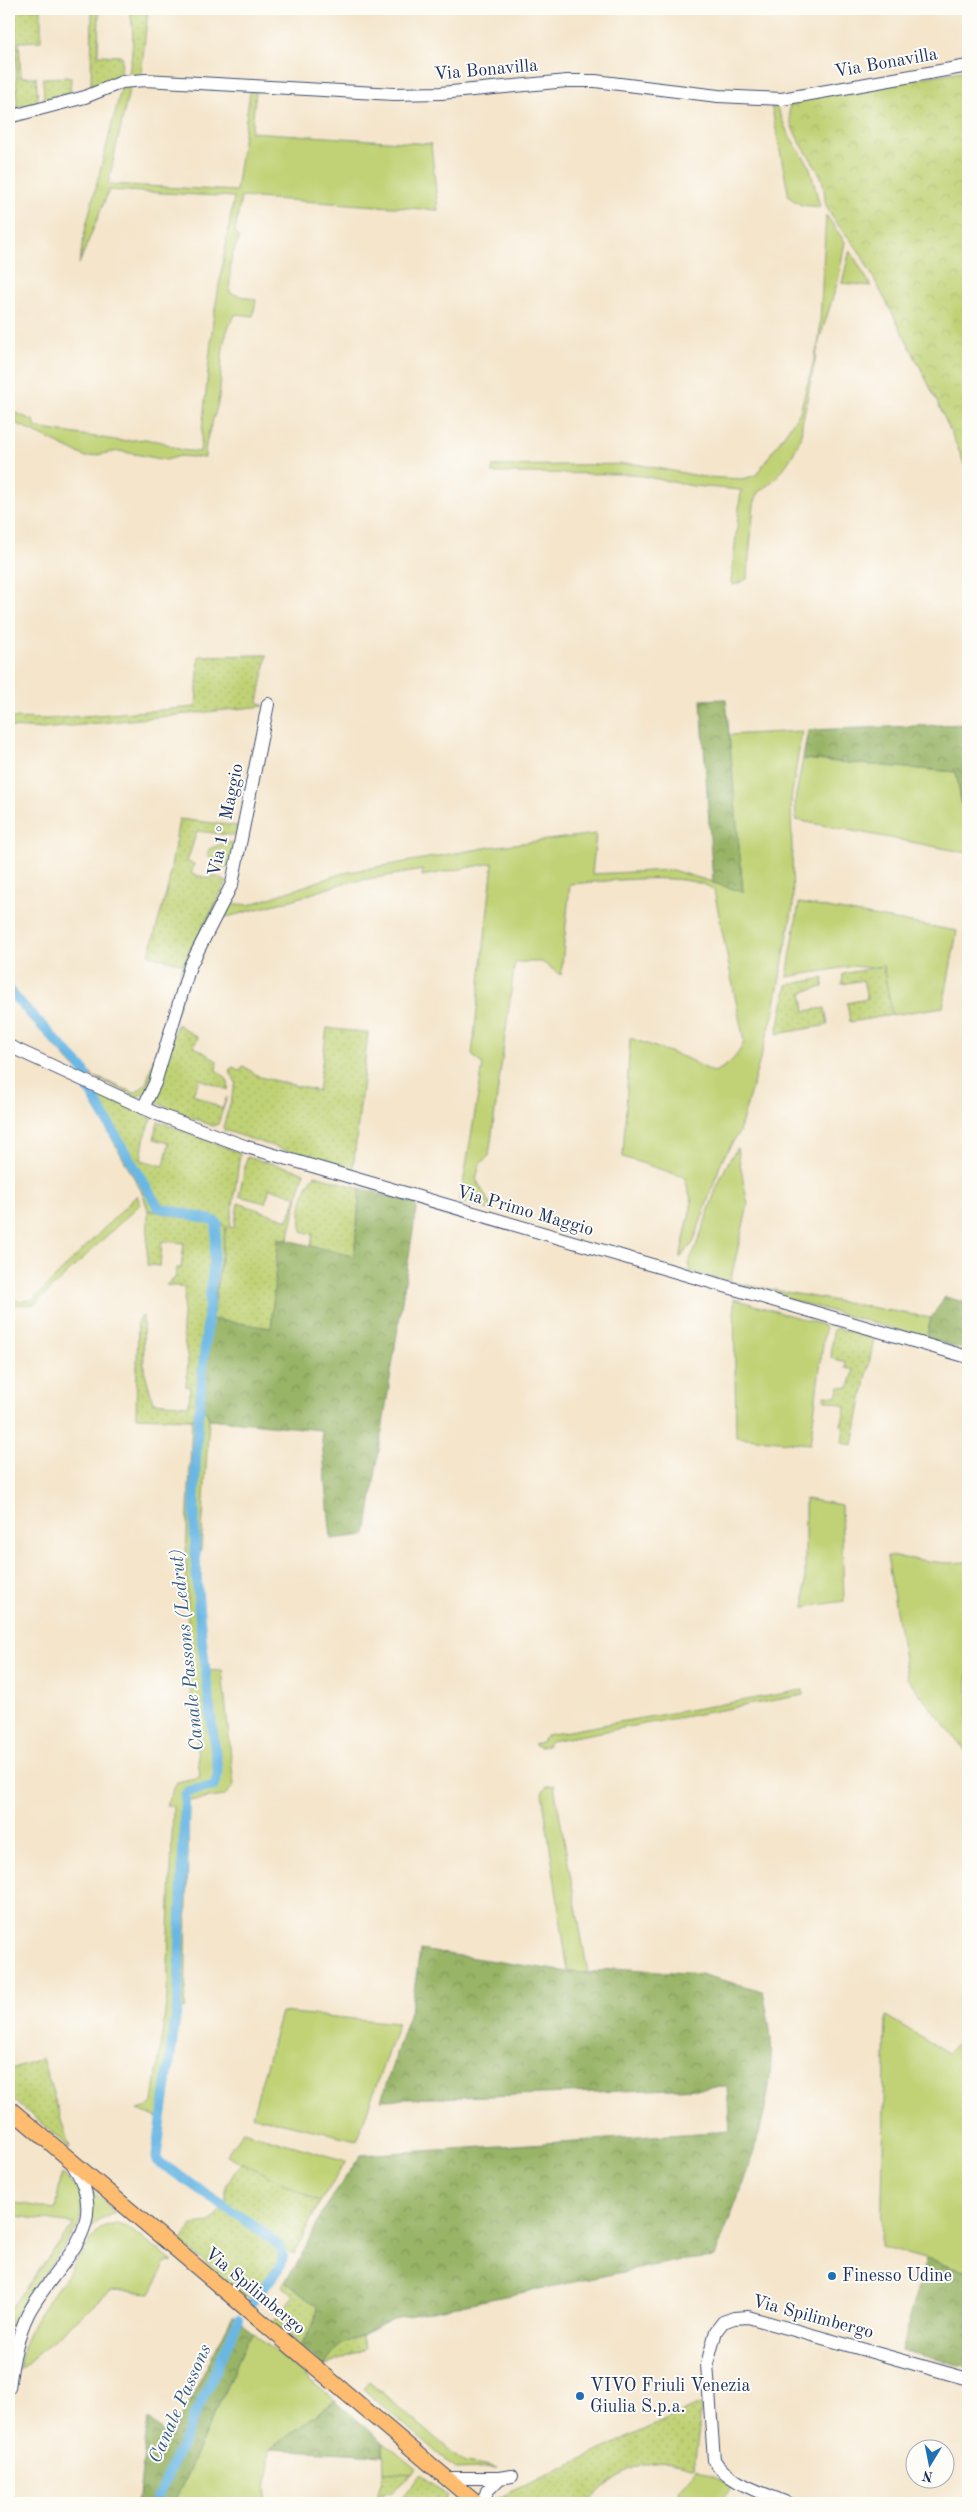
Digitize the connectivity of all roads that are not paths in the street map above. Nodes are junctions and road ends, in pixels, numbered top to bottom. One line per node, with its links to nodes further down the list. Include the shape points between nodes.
1 (968, 66): 2 (street, Via Bonavilla, via 782,99 736,98 567,80 441,93 394,94 145,80 122,82 86,97)
2 (9, 117)
3 (268, 704): 5 (street, Via 1° Maggio, via 232,884 190,966 155,1083)
4 (9, 1046): 5 (street, Via Primo Maggio)
5 (143, 1108): 6 (street, Via Primo Maggio, via 246,1147)
6 (968, 1357)
7 (9, 2108): 8 (main road, Via Spilimbergo)
8 (67, 2157): 10 (street, via 81,2178 88,2204 84,2227 71,2253 29,2312); 11 (main road, Via Spilimbergo)
9 (968, 2379): 14 (street, Via Spilimbergo, via 748,2317 723,2322 716,2331 707,2364 714,2460 729,2476)
10 (9, 2388)
11 (446, 2478): 12 (main road, Via Spilimbergo); 13 (street, via 506,2477 487,2491)
12 (476, 2503)
13 (483, 2503)
14 (787, 2503)

